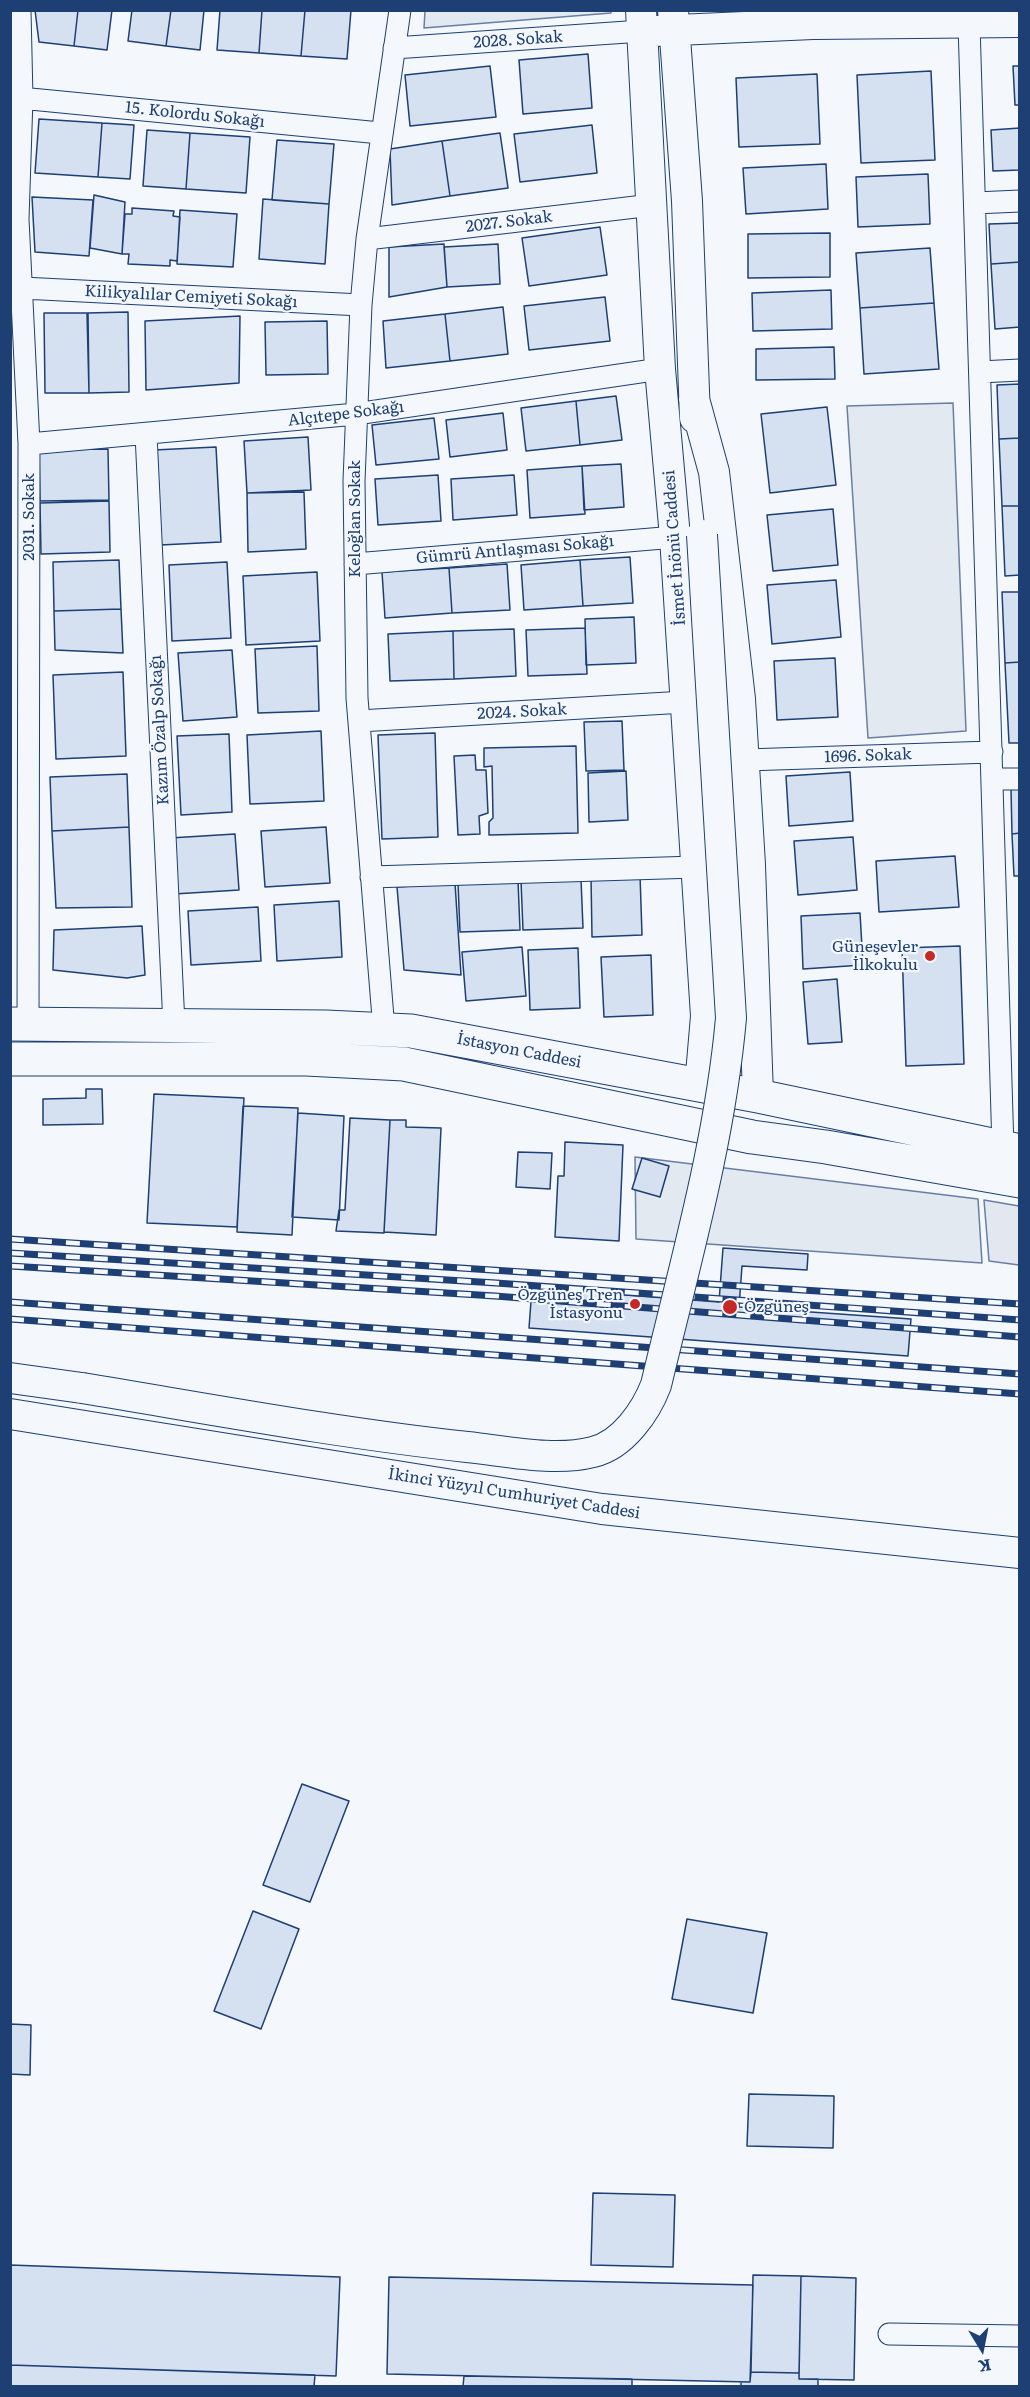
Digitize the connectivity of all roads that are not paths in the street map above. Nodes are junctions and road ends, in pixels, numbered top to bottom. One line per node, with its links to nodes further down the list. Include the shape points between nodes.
1 (20, 10): 8 (street, 2031. Sokak)
2 (400, 10): 7 (street, Keloğlan Sokak)
3 (673, 20): 4 (main road); 6 (main road); 19 (main road, İsmet İnönü Caddesi, via 687,201)
4 (642, 21): 7 (street, 2028. Sokak); 12 (main road, İsmet İnönü Caddesi)
5 (1020, 22): 6 (main road)
6 (969, 24): 11 (street)
7 (394, 48): 9 (street, Keloğlan Sokak)
8 (16, 97): 9 (street, 15. Kolordu Sokağı); 14 (street, 2031. Sokak)
9 (380, 133): 13 (street, Keloğlan Sokak)
10 (1020, 201): 11 (street)
11 (975, 203): 18 (street)
12 (652, 204): 13 (street, 2027. Sokak); 16 (main road, İsmet İnönü Caddesi)
13 (367, 239): 15 (street, Keloğlan Sokak)
14 (22, 288): 15 (street, Kilikyalılar Cemiyeti Sokağı); 22 (street, 2031. Sokak)
15 (361, 305): 20 (street, Keloğlan Sokak)
16 (660, 369): 20 (street, Alçıtepe Sokağı); 23 (main road, İsmet İnönü Caddesi)
17 (1020, 370): 18 (street)
18 (980, 372): 27 (street)
19 (694, 399): 23 (main road, İsmet İnönü Caddesi); 28 (main road, İsmet İnönü Caddesi, via 714,472)
20 (356, 414): 21 (street, Alçıtepe Sokağı); 24 (street, Keloğlan Sokak)
21 (146, 434): 22 (street, Alçıtepe Sokağı); 34 (street, Kazım Özalp Sokağı)
22 (29, 444): 33 (street, 2031. Sokak)
23 (689, 536): 24 (street, Gümrü Antlaşması Sokağı); 25 (main road, İsmet İnönü Caddesi); 43 (main road, bridge, via 731,1018 726,1067 703,1187 656,1385 641,1412 620,1438 608,1446 582,1454 552,1455 315,1427)
24 (355, 564): 26 (street, Keloğlan Sokak)
25 (685, 702): 26 (street, 2024. Sokak); 31 (main road, İsmet İnönü Caddesi)
26 (359, 721): 32 (street, Keloğlan Sokak)
27 (992, 752): 28 (street, 1696. Sokak); 29 (street)
28 (745, 760): 38 (main road, İsmet İnönü Caddesi)
29 (993, 779): 30 (street); 41 (street)
30 (1020, 779)
31 (696, 867): 32 (street); 37 (main road, İsmet İnönü Caddesi, via 706,1016)
32 (371, 877): 35 (street, Keloğlan Sokak)
33 (19, 1024): 34 (main road, İstasyon Caddesi)
34 (174, 1025): 35 (main road, İstasyon Caddesi)
35 (384, 1029): 37 (main road, İstasyon Caddesi)
36 (10, 1059): 39 (main road, via 306,1059 404,1064)
37 (699, 1086): 38 (main road, İstasyon Caddesi); 39 (main road)
38 (758, 1096): 40 (main road); 41 (main road, İstasyon Caddesi)
39 (693, 1125): 40 (main road)
40 (752, 1137): 42 (main road)
41 (1011, 1149)
42 (1020, 1181)
43 (10, 1378)
44 (10, 1414): 45 (main road, İkinci Yüzyıl Cumhuriyet Caddesi, via 602,1509)
45 (1020, 1553)
46 (890, 2334): 47 (street)
47 (1020, 2336)

